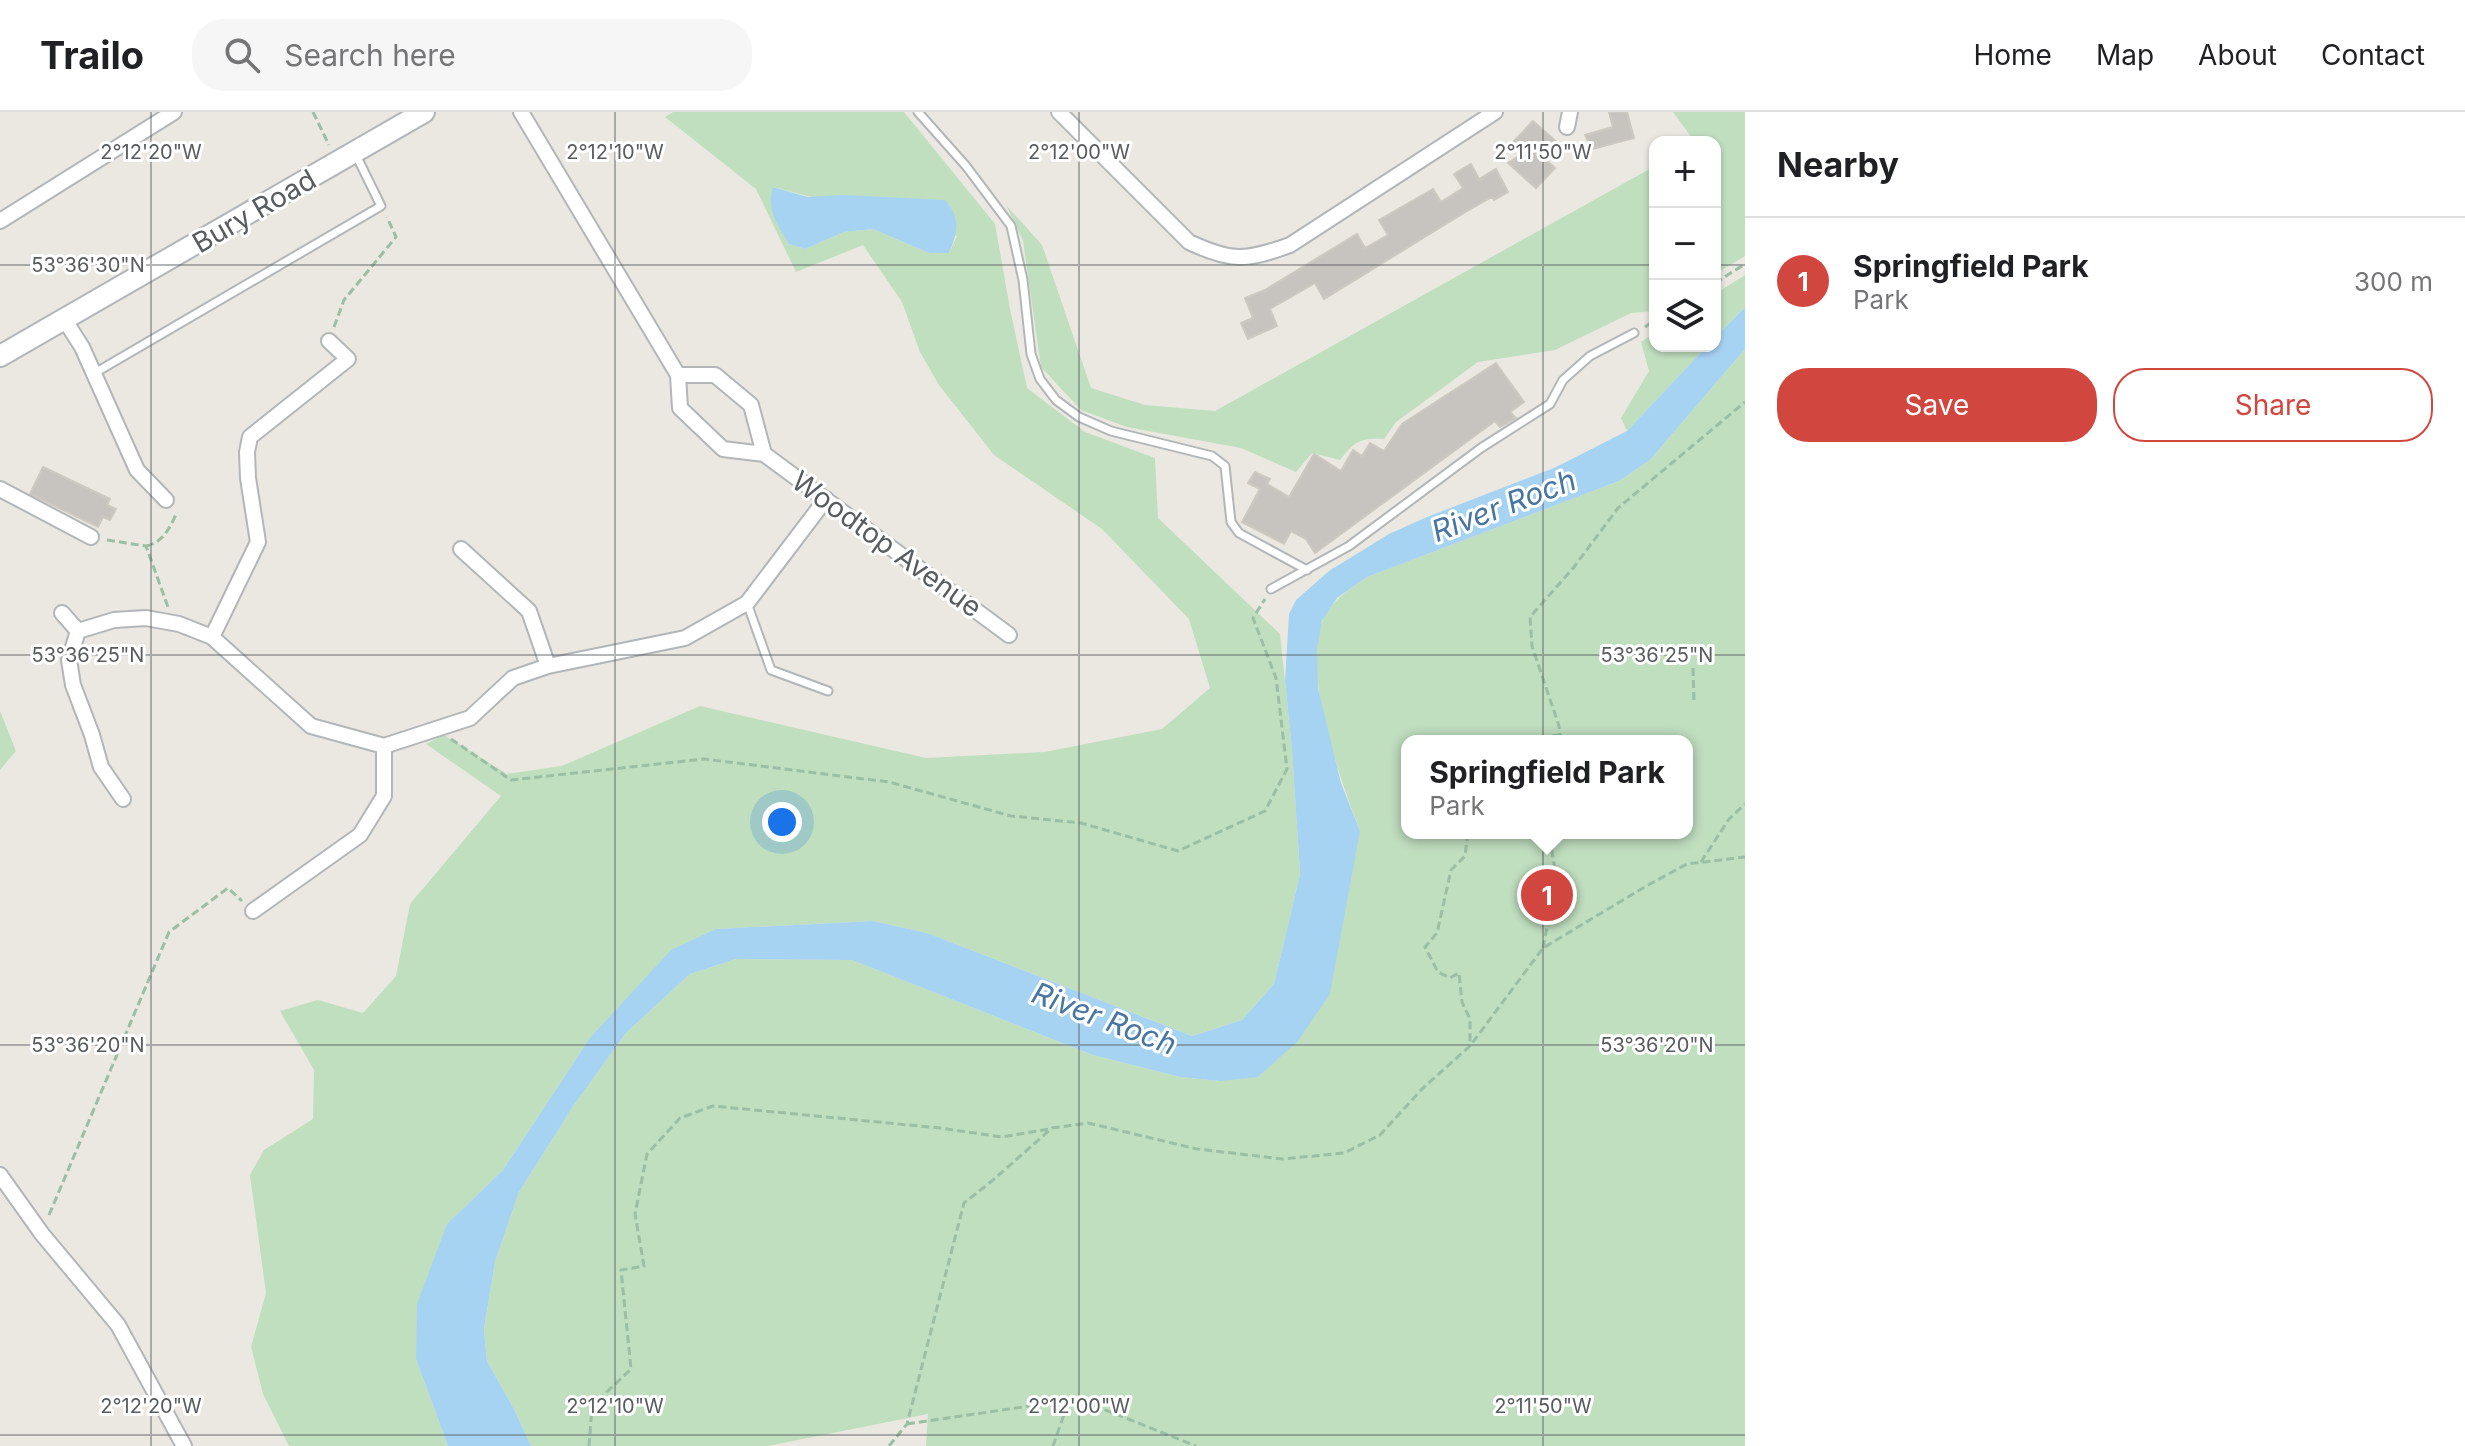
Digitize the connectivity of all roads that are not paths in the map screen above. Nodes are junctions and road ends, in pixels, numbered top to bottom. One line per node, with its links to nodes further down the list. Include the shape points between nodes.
1 (174, 112): 8 (street)
2 (424, 112): 7 (main road, Bury Road)
3 (521, 112): 14 (street, Woodtop Avenue)
4 (918, 112): 21 (lane, via 1011,226 1031,354 1040,379 1056,400 1111,431 1212,456 1225,466 1231,522 1239,533)
5 (1059, 112): 6 (street, via 1189,242 1236,258 1290,245)
6 (1495, 112)
7 (346, 158): 9 (main road, Bury Road); 13 (lane, via 381,206)
8 (0, 221)
9 (64, 319): 12 (main road, Bury Road); 13 (street)
10 (1634, 333): 21 (lane, via 1590,356 1563,380 1550,404)
11 (329, 341): 27 (street, via 348,359 250,437 248,478 258,542)
12 (0, 356)
13 (93, 374): 18 (street, via 137,470)
14 (678, 375): 15 (street, Woodtop Avenue, via 680,408 723,449); 15 (street, Woodtop Avenue, via 715,375 751,405)
15 (764, 454): 17 (street, Woodtop Avenue)
16 (0, 489): 19 (street)
17 (826, 499): 23 (street); 26 (street, Woodtop Avenue)
18 (166, 500)
19 (91, 537)
20 (461, 549): 28 (street, via 529,611)
21 (1307, 570): 22 (lane)
22 (1271, 589)
23 (747, 603): 28 (street, via 685,638); 29 (lane, via 771,670)
24 (62, 613): 25 (street)
25 (78, 631): 27 (street, via 114,620 146,618); 31 (street, via 69,660 73,685 101,767)
26 (1009, 635)
27 (212, 637): 30 (street, via 311,726)
28 (548, 666): 30 (street, via 513,678 470,718)
29 (828, 691)
30 (384, 746): 32 (street, via 384,796 360,835)
31 (123, 799)
32 (253, 911)
33 (0, 1175): 34 (street, via 118,1325)
34 (184, 1446)

